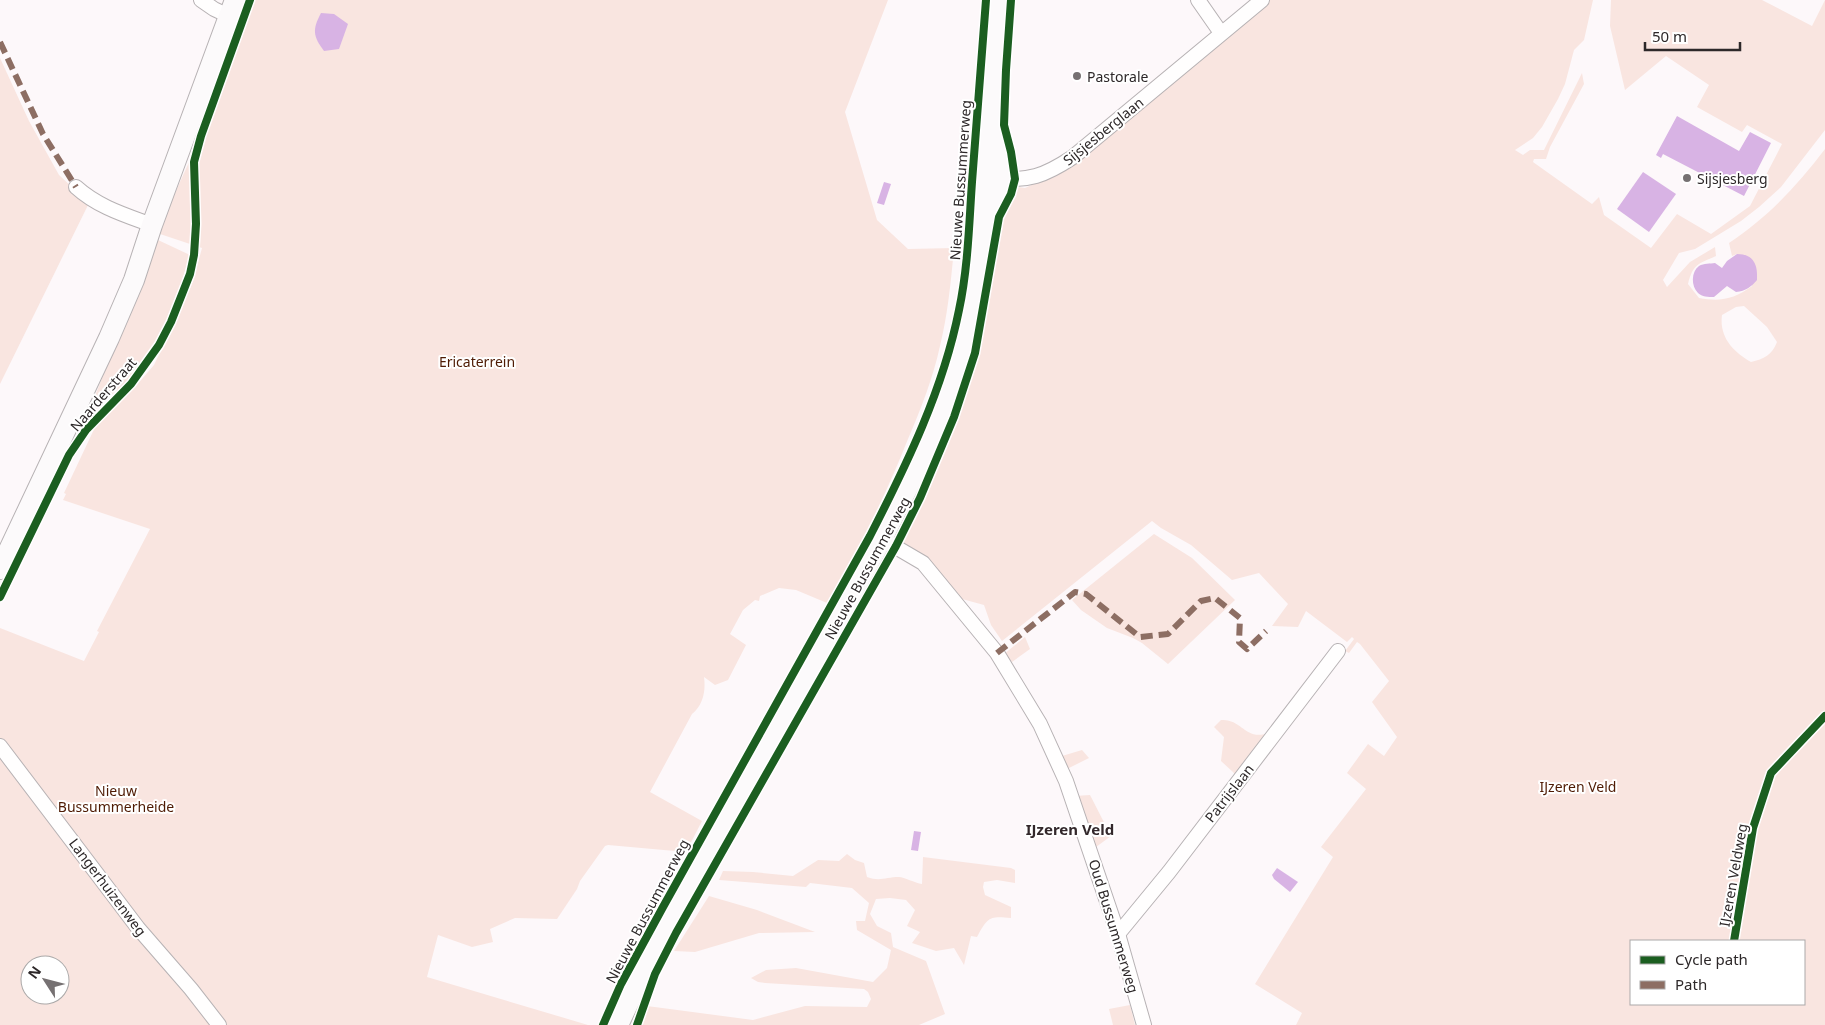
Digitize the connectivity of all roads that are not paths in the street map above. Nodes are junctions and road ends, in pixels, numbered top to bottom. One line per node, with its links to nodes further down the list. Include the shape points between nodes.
1 (201, 0): 5 (street, Naarderstraat, via 214,9)
2 (1198, 0): 6 (street)
3 (1262, 0): 6 (street, Sijsjesberglaan)
4 (994, 3): 7 (main road, Nieuwe Bussummerweg, via 990,107 1000,152)
5 (232, 8): 9 (main road, Naarderstraat)
6 (1221, 32): 7 (street, Sijsjesberglaan, via 1054,170 1034,178)
7 (996, 177): 10 (main road, Nieuwe Bussummerweg, via 1001,192 981,234 972,305 961,354 941,415)
8 (76, 187): 9 (street, via 110,210)
9 (152, 225): 11 (main road, Naarderstraat, via 134,280 109,338)
10 (882, 538): 14 (street, Oud Bussummerweg, via 923,563 997,653 1040,724 1066,781); 16 (main road, Nieuwe Bussummerweg, via 693,877)
11 (0, 569)
12 (1338, 651): 14 (street, Patrijslaan)
13 (0, 746): 15 (street, Langerhuizenweg, via 138,928)
14 (1118, 934): 17 (street, Oud Bussummerweg)
15 (219, 1025)
16 (618, 1025)
17 (1144, 1025)

